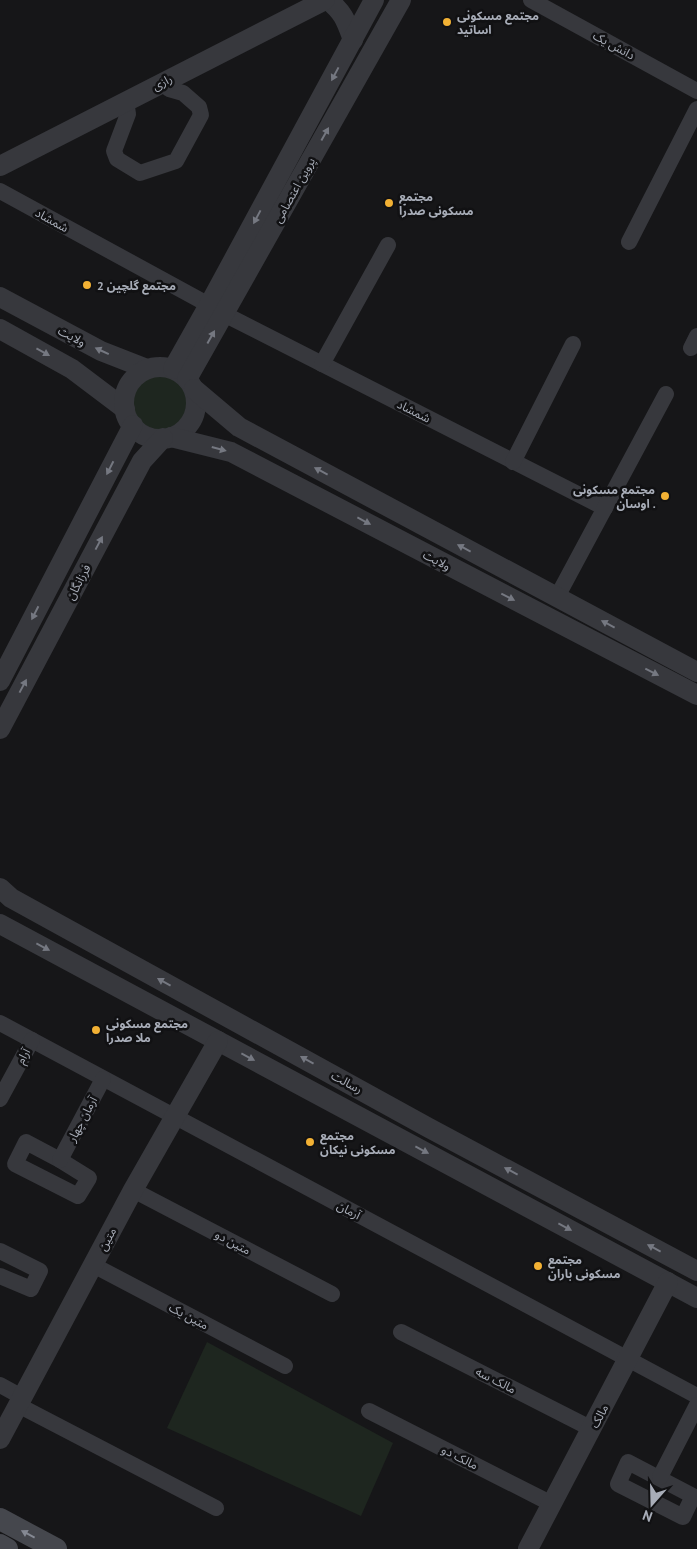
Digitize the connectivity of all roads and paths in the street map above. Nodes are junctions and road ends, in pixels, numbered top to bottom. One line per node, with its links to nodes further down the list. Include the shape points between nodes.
1 (326, 0): 6 (street, via 340,10); 7 (street, رازی)
2 (401, 0): 5 (street, پروین اعتصامی)
3 (530, 0): 8 (street, دانش یک)
4 (370, 9): 5 (street, via 372,16 382,24); 6 (street, پروین اعتصامی)
5 (383, 32): 16 (street, پروین اعتصامی, one-way to 5)
6 (353, 40): 16 (street, پروین اعتصامی, one-way to 16)
7 (164, 81): 9 (street, رازی); 9 (street, via 169,89 183,93 199,107 201,115 176,161 140,173 117,159 114,151 128,114)
8 (697, 91)
9 (126, 101): 11 (street, رازی)
10 (697, 109): 13 (street)
11 (0, 166)
12 (0, 192): 16 (street, شمشاد)
13 (629, 242)
14 (388, 245): 19 (street)
15 (0, 297): 20 (street, ولایت, one-way to 15, via 101,351)
16 (217, 309): 19 (street, شمشاد); 21 (street, پروین اعتصامی)
17 (0, 329): 23 (street, one-way to 23, via 72,369)
18 (573, 344): 25 (street)
19 (322, 364): 25 (street, شمشاد)
20 (147, 370): 21 (street, via 164,367); 23 (street, via 129,385 124,401)
21 (185, 379): 24 (street, via 196,404 193,418 184,429); 27 (street, ولایت, one-way to 21, via 239,427)
22 (666, 394): 26 (street)
23 (129, 417): 24 (street, via 146,435); 29 (street, فرزانگان, one-way to 29)
24 (167, 438): 30 (street, ولایت, one-way to 30, via 231,452); 31 (street, فرزانگان, one-way to 24, via 142,461)
25 (513, 462): 26 (street, شمشاد)
26 (605, 508): 27 (street)
27 (557, 597): 28 (street, ولایت, one-way to 27)
28 (697, 672)
29 (0, 681)
30 (697, 696)
31 (0, 729)
32 (0, 888): 44 (street, رسالت, one-way to 32, via 89,941 11,898)
33 (0, 924): 36 (street, رسالت, one-way to 36)
34 (0, 1023): 35 (street, آرمان)
35 (32, 1040): 37 (street, آرمان); 38 (street, آرام)
36 (218, 1041): 39 (street, متین); 46 (street, رسالت, one-way to 46)
37 (103, 1079): 39 (street, آرمان); 40 (street, آرمان چهار)
38 (0, 1099)
39 (174, 1118): 41 (street, متین); 50 (street, آرمان)
40 (60, 1160)
41 (134, 1190): 43 (street, متین); 47 (street, متین دو)
42 (0, 1251): 45 (street, via 40,1271 31,1289)
43 (93, 1265): 51 (street, متین یک); 54 (street, متین)
44 (697, 1271)
45 (0, 1276)
46 (668, 1282): 48 (street, رسالت); 50 (street, مالک)
47 (332, 1294)
48 (697, 1298)
49 (401, 1332): 57 (street, مالک سه)
50 (628, 1360): 53 (street, آرمان); 57 (street, مالک)
51 (285, 1366)
52 (0, 1385): 54 (street)
53 (697, 1396)
54 (20, 1401): 58 (street, متین); 61 (street)
55 (697, 1405): 59 (street)
56 (369, 1411): 60 (street, مالک دو)
57 (592, 1428): 60 (street, مالک)
58 (0, 1439)
59 (660, 1477)
60 (552, 1504): 66 (street, مالک)
61 (216, 1508)
62 (0, 1519): 65 (main road, one-way to 62)
63 (0, 1545): 64 (main road)
64 (8, 1549)
65 (56, 1549)
66 (528, 1549)

